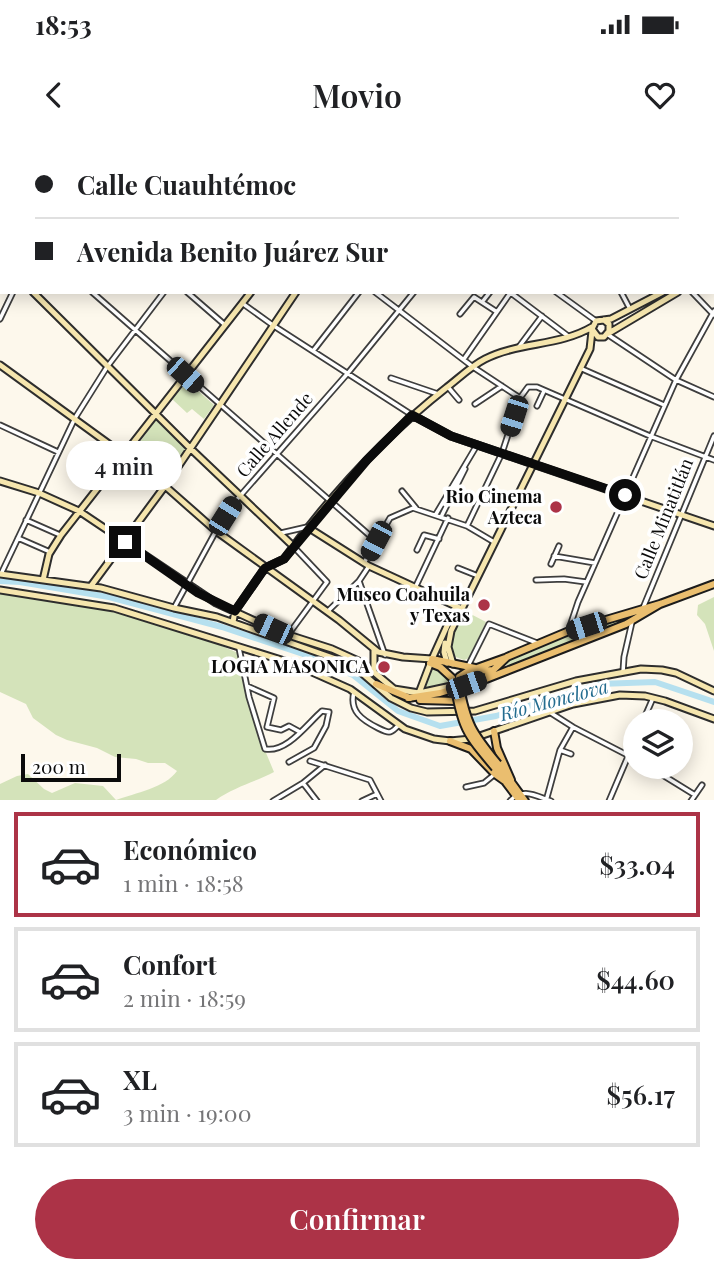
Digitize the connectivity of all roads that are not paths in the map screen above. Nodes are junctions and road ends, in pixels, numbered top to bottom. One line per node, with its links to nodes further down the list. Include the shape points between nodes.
1 (12, 294): 27 (street)
2 (35, 294): 40 (street)
3 (94, 294): 32 (street)
4 (163, 294): 32 (street)
5 (189, 294): 29 (street)
6 (249, 294): 20 (street)
7 (295, 294): 30 (street)
8 (357, 294): 36 (street)
9 (378, 294): 22 (street)
10 (412, 294): 22 (street, Calle Allende)
11 (488, 294): 19 (street)
12 (510, 294): 23 (street)
13 (512, 294): 26 (street)
14 (558, 294): 31 (street)
15 (622, 294): 21 (street)
16 (659, 294): 21 (street)
17 (675, 294): 33 (street)
18 (694, 294): 24 (street)
19 (483, 301): 23 (street); 25 (street, via 471,298)
20 (242, 303): 29 (street); 30 (street)
21 (631, 310): 28 (street)
22 (399, 311): 38 (street); 43 (street, Calle Allende)
23 (497, 312): 38 (street)
24 (713, 313): 46 (street)
25 (460, 314)
26 (542, 316): 34 (street); 35 (street)
27 (0, 318)
28 (604, 320): 31 (street); 33 (street, via 609,326)
29 (225, 325): 44 (street)
30 (274, 326): 36 (street); 56 (street)
31 (593, 326): 33 (street, via 598,337); 34 (street); 37 (street)
32 (135, 331): 40 (street); 44 (street)
33 (607, 335): 37 (street); 46 (street)
34 (568, 336): 35 (street)
35 (517, 349): 41 (street, via 488,357)
36 (313, 352): 43 (street)
37 (587, 355): 42 (street)
38 (464, 360): 41 (street)
39 (0, 365): 61 (street)
40 (107, 367): 59 (street); 61 (street)
41 (473, 367): 47 (street); 48 (street)
42 (580, 368): 54 (street); 57 (street)
43 (348, 373): 60 (street); 70 (street, Calle Allende)
44 (185, 375): 56 (street); 59 (street)
45 (391, 378): 50 (street)
46 (676, 380): 51 (street); 57 (street)
47 (502, 386): 52 (street); 55 (street)
48 (448, 387): 50 (street); 53 (street)
49 (544, 391): 52 (street, via 528,387); 54 (street); 58 (street)
50 (438, 394): 60 (street)
51 (714, 397)
52 (520, 398): 68 (street)
53 (459, 400)
54 (563, 400): 63 (street); 73 (street)
55 (475, 404)
56 (219, 405): 66 (street); 70 (street)
57 (664, 405): 63 (street)
58 (537, 406)
59 (155, 414): 66 (street); 69 (street)
60 (412, 415): 65 (street); 81 (street)
61 (75, 418): 67 (street); 69 (street)
62 (0, 425): 67 (street)
63 (650, 436): 71 (street); 79 (street)
64 (714, 436): 71 (street, Calle Minatitlán)
65 (477, 445): 68 (street); 84 (street)
66 (190, 448): 75 (street); 80 (street)
67 (59, 453): 78 (street)
68 (502, 453): 73 (street); 88 (street)
69 (124, 455): 75 (street); 83 (street)
70 (277, 456): 80 (street, Calle Allende); 81 (street)
71 (705, 457): 72 (street); 85 (street, Calle Minatitlán)
72 (714, 460)
73 (532, 462): 79 (street); 98 (street)
74 (2, 482): 77 (street); 78 (street)
75 (165, 486): 91 (street); 97 (street)
76 (402, 491): 82 (street)
77 (0, 492)
78 (39, 493): 83 (street); 87 (street)
79 (625, 495): 85 (street); 105 (street)
80 (240, 496): 91 (street, Calle Allende); 92 (street)
81 (331, 502): 90 (street); 96 (street)
82 (416, 508): 84 (street); 96 (street, via 391,517)
83 (79, 511): 93 (street); 97 (street)
84 (439, 515): 86 (street)
85 (681, 515): 89 (street); 128 (street, Calle Minatitlán)
86 (448, 519): 88 (street); 95 (street)
87 (26, 520): 93 (street); 94 (street)
88 (467, 526): 98 (street)
89 (714, 526)
90 (309, 528): 92 (street); 99 (street); 107 (street)
91 (216, 531): 108 (street); 119 (street, Calle Allende)
92 (280, 534): 99 (street)
93 (61, 535): 102 (street)
94 (18, 538): 102 (street); 111 (street)
95 (439, 539): 101 (street, via 424,535); 120 (street)
96 (376, 541): 107 (street)
97 (125, 542): 118 (street); 119 (street)
98 (494, 542): 112 (street)
99 (293, 546): 104 (street); 122 (street, via 326,580)
100 (559, 546): 103 (street)
101 (417, 550)
102 (50, 552): 113 (street)
103 (554, 556): 105 (street); 106 (street)
104 (284, 559): 108 (street); 110 (street)
105 (595, 563): 116 (street)
106 (551, 564)
107 (366, 565): 115 (street); 120 (street)
108 (267, 567): 110 (street); 125 (street)
109 (458, 568): 112 (street)
110 (275, 573): 122 (street)
111 (1, 574): 113 (street)
112 (478, 576): 123 (street)
113 (43, 580): 118 (street)
114 (536, 580): 116 (street)
115 (359, 581): 126 (street); 141 (street)
116 (586, 582): 134 (street)
117 (714, 584): 128 (main road)
118 (91, 586): 124 (street)
119 (188, 586): 124 (street, Calle Allende); 125 (street)
120 (415, 588): 123 (street)
121 (0, 590): 138 (street, via 114,608)
122 (312, 600): 126 (street); 135 (street)
123 (459, 607): 133 (street); 136 (street)
124 (174, 608): 131 (street)
125 (235, 611): 131 (street); 135 (street)
126 (328, 611): 139 (street)
127 (632, 611): 128 (main road); 129 (main road); 130 (street)
128 (643, 611): 130 (main road)
129 (622, 614): 132 (main road, via 628,617); 134 (main road)
130 (633, 620): 132 (main road); 150 (street)
131 (233, 622): 153 (street, via 337,659)
132 (626, 624): 146 (main road)
133 (451, 631): 140 (street); 144 (street)
134 (569, 631): 137 (main road)
135 (288, 635): 148 (street, via 332,649)
136 (440, 640): 140 (street); 143 (street)
137 (539, 644): 142 (main road); 145 (street, via 491,624)
138 (239, 646): 154 (street); 156 (street, via 308,669)
139 (374, 649): 141 (street); 148 (street)
140 (444, 652): 144 (street)
141 (385, 655): 143 (street)
142 (505, 658): 146 (main road, via 504,665); 147 (main road); 149 (main road)
143 (431, 661): 144 (main road); 152 (main road); 157 (street)
144 (450, 663): 145 (main road); 152 (main road)
145 (467, 666): 147 (main road)
146 (510, 668): 149 (main road); 158 (main road, via 440,693)
147 (478, 669): 149 (main road); 151 (main road); 152 (main road, via 462,673)
148 (374, 670): 157 (street, via 390,687)
149 (495, 670): 151 (main road)
150 (623, 672): 153 (street, via 453,713 411,708); 155 (street, via 666,670)
151 (476, 679): 157 (street)
152 (455, 681): 160 (main road, bridge); 178 (main road, bridge, via 467,722)
153 (376, 684): 158 (main road)
154 (247, 686): 164 (street); 166 (street, via 274,698)
155 (714, 691)
156 (354, 692): 165 (street); 165 (street, via 353,704 362,719 388,732)
157 (419, 693)
158 (408, 698): 160 (main road)
159 (653, 698): 161 (street); 162 (street, via 620,695); 163 (street)
160 (457, 701): 178 (main road, bridge, via 467,734)
161 (648, 709)
162 (550, 711): 167 (street); 169 (street)
163 (714, 719)
164 (257, 725): 166 (street); 168 (street, via 267,750)
165 (399, 725): 170 (street, via 422,737)
166 (267, 727): 168 (street, via 289,726)
167 (573, 727): 171 (street); 172 (street)
168 (300, 732): 175 (street, via 322,711 329,712 314,748)
169 (494, 732): 170 (street); 180 (main road)
170 (450, 741): 178 (main road, via 473,750)
171 (560, 750): 173 (street); 192 (street)
172 (623, 752)
173 (571, 754)
174 (310, 761): 176 (street)
175 (289, 762)
176 (325, 765): 181 (street); 184 (street, via 366,778)
177 (623, 768): 193 (street)
178 (496, 769): 180 (main road); 183 (street, via 484,783)
179 (669, 779): 185 (street)
180 (510, 782): 186 (main road)
181 (303, 783): 187 (street); 188 (street)
182 (702, 785): 185 (street)
183 (466, 787)
184 (377, 794): 189 (street); 190 (street)
185 (695, 795): 194 (street)
186 (520, 797): 191 (street); 192 (street)
187 (273, 800)
188 (317, 800)
189 (362, 800)
190 (381, 800)
191 (510, 800)
192 (548, 800)
193 (609, 800)
194 (691, 800)

